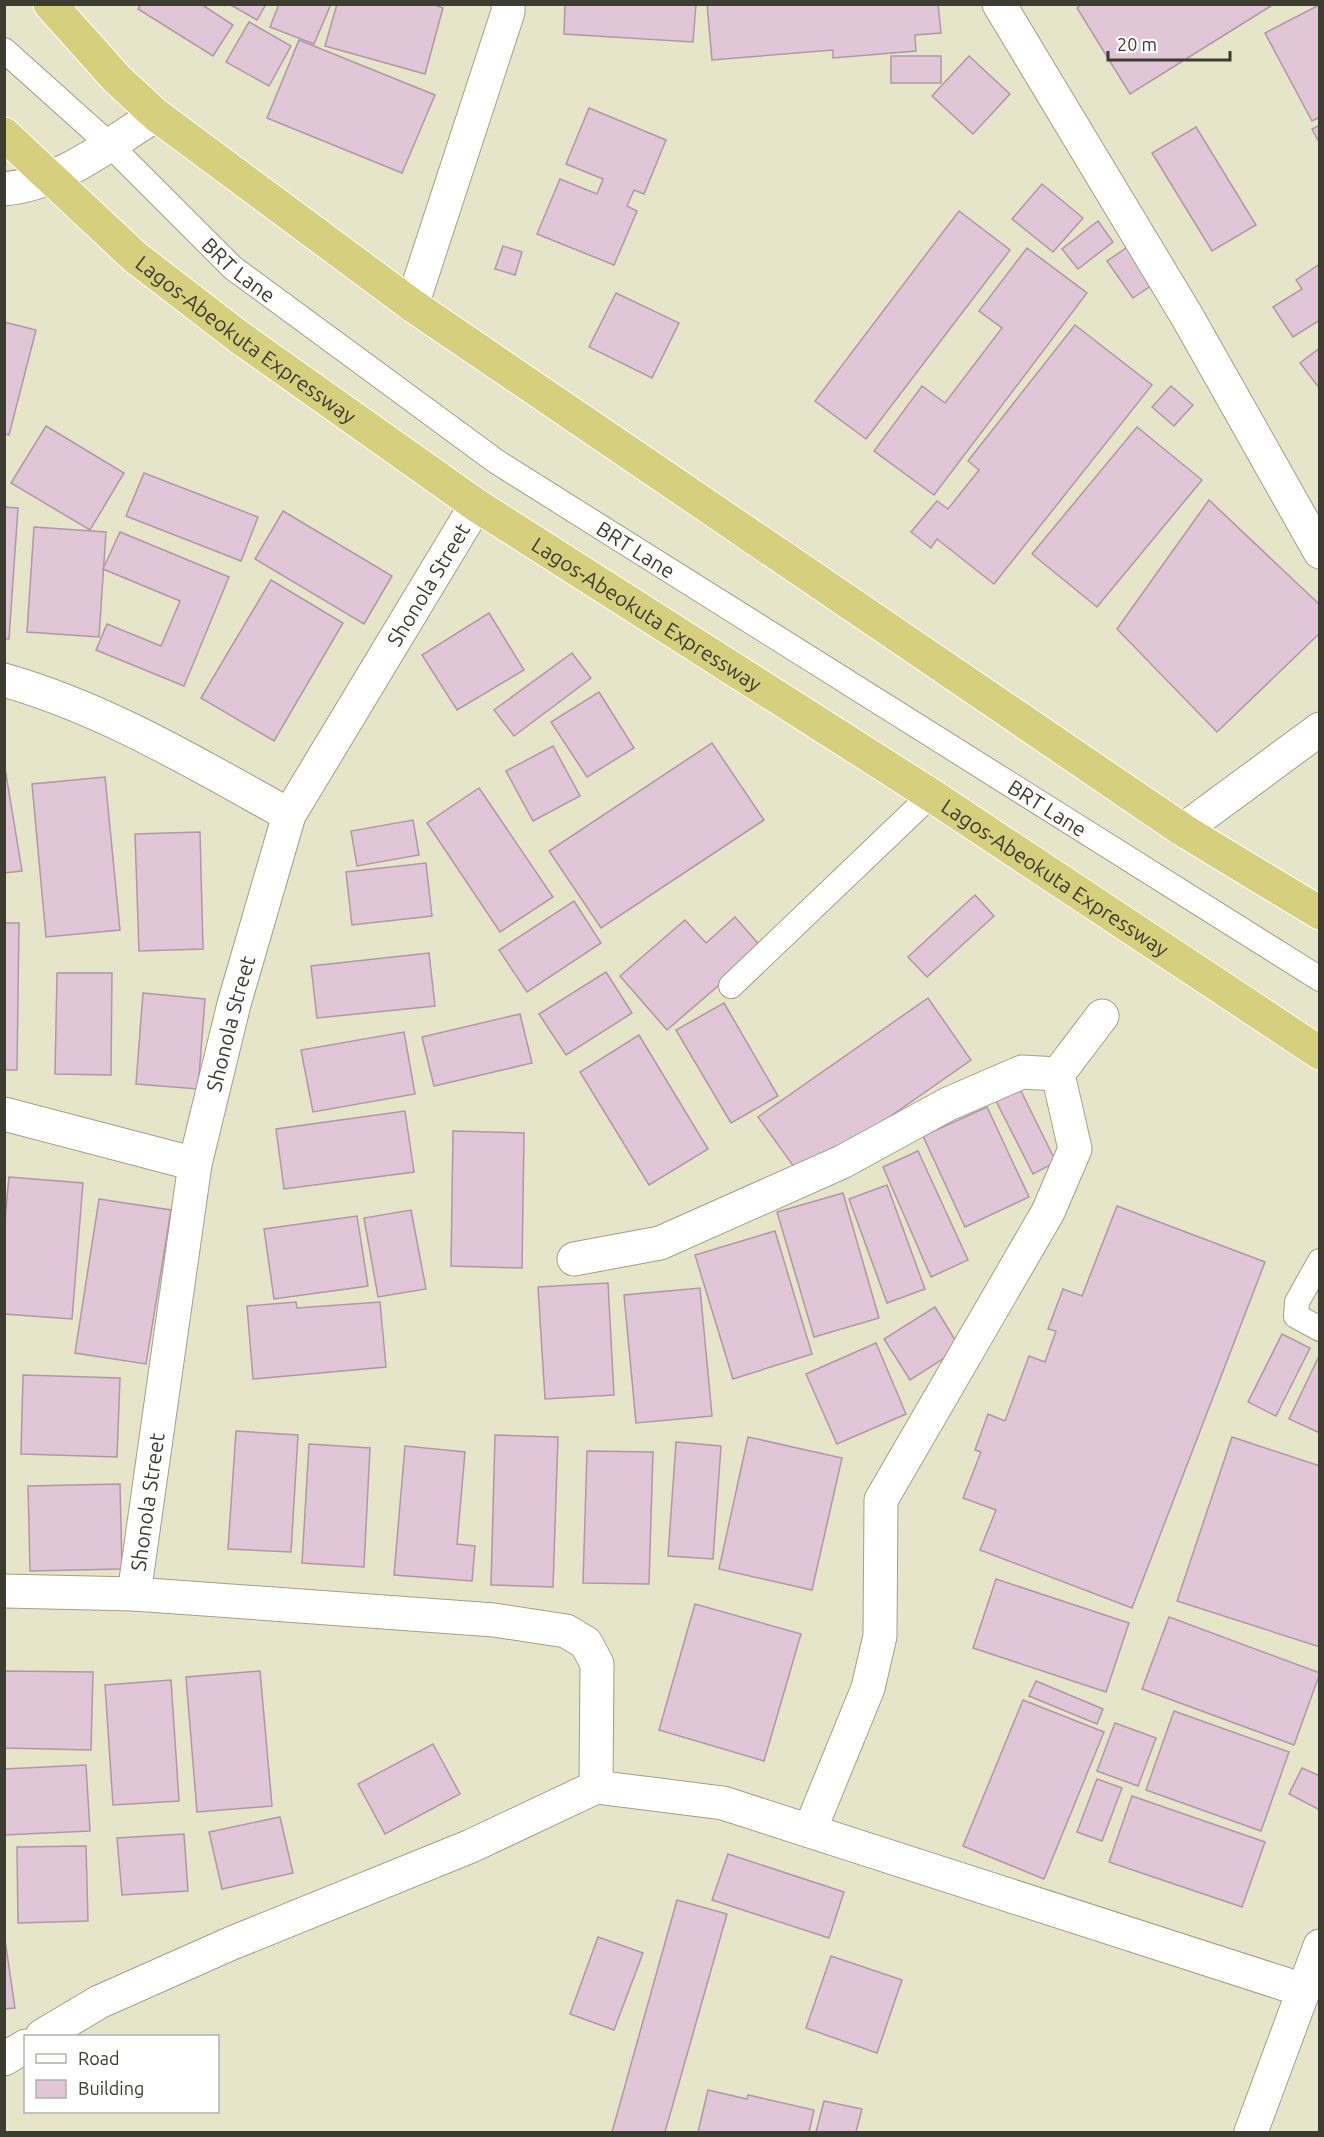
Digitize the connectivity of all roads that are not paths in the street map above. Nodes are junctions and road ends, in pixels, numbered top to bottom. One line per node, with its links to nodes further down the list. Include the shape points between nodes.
1 (50, 4): 5 (highway, via 117,79)
2 (508, 4): 10 (street)
3 (999, 4): 12 (street, via 1188,318)
4 (4, 50): 7 (lane, BRT Lane)
5 (156, 115): 7 (street); 10 (highway)
6 (4, 134): 8 (highway, Lagos-Abeokuta Expressway)
7 (111, 146): 8 (street); 19 (lane, BRT Lane, via 233,268 497,462)
8 (51, 177): 9 (street, via 24,188); 11 (highway, Lagos-Abeokuta Expressway, via 135,256 230,330)
9 (4, 189)
10 (412, 305): 17 (highway)
11 (476, 505): 15 (highway, Lagos-Abeokuta Expressway); 16 (street, Shonola Street)
12 (1320, 552)
13 (4, 680): 16 (street, via 52,693 143,735)
14 (1320, 729): 17 (street)
15 (931, 795): 20 (lane); 22 (highway, Lagos-Abeokuta Expressway)
16 (289, 815): 25 (street, Shonola Street, via 234,1004)
17 (1183, 830): 18 (highway)
18 (1320, 912)
19 (1320, 979)
20 (730, 986)
21 (1102, 1016): 23 (street)
22 (1320, 1053)
23 (1058, 1074): 26 (street, via 1022,1072 948,1104 842,1162 660,1243); 32 (street, via 1075,1149 1048,1212 881,1500 880,1636 868,1688)
24 (4, 1114): 25 (street)
25 (195, 1164): 30 (street, Shonola Street)
26 (574, 1259)
27 (1320, 1261): 28 (lane, via 1297,1302 1296,1316)
28 (1320, 1329)
29 (4, 1591): 30 (street)
30 (134, 1594): 31 (street, via 494,1620 566,1631 586,1643 597,1664)
31 (596, 1787): 32 (street, via 723,1803); 35 (street, via 471,1846 109,1997)
32 (810, 1830): 34 (street)
33 (1320, 1946): 34 (street)
34 (1303, 1990): 38 (street)
35 (45, 2035)
36 (24, 2047): 37 (street)
37 (4, 2059)
38 (1251, 2133)

